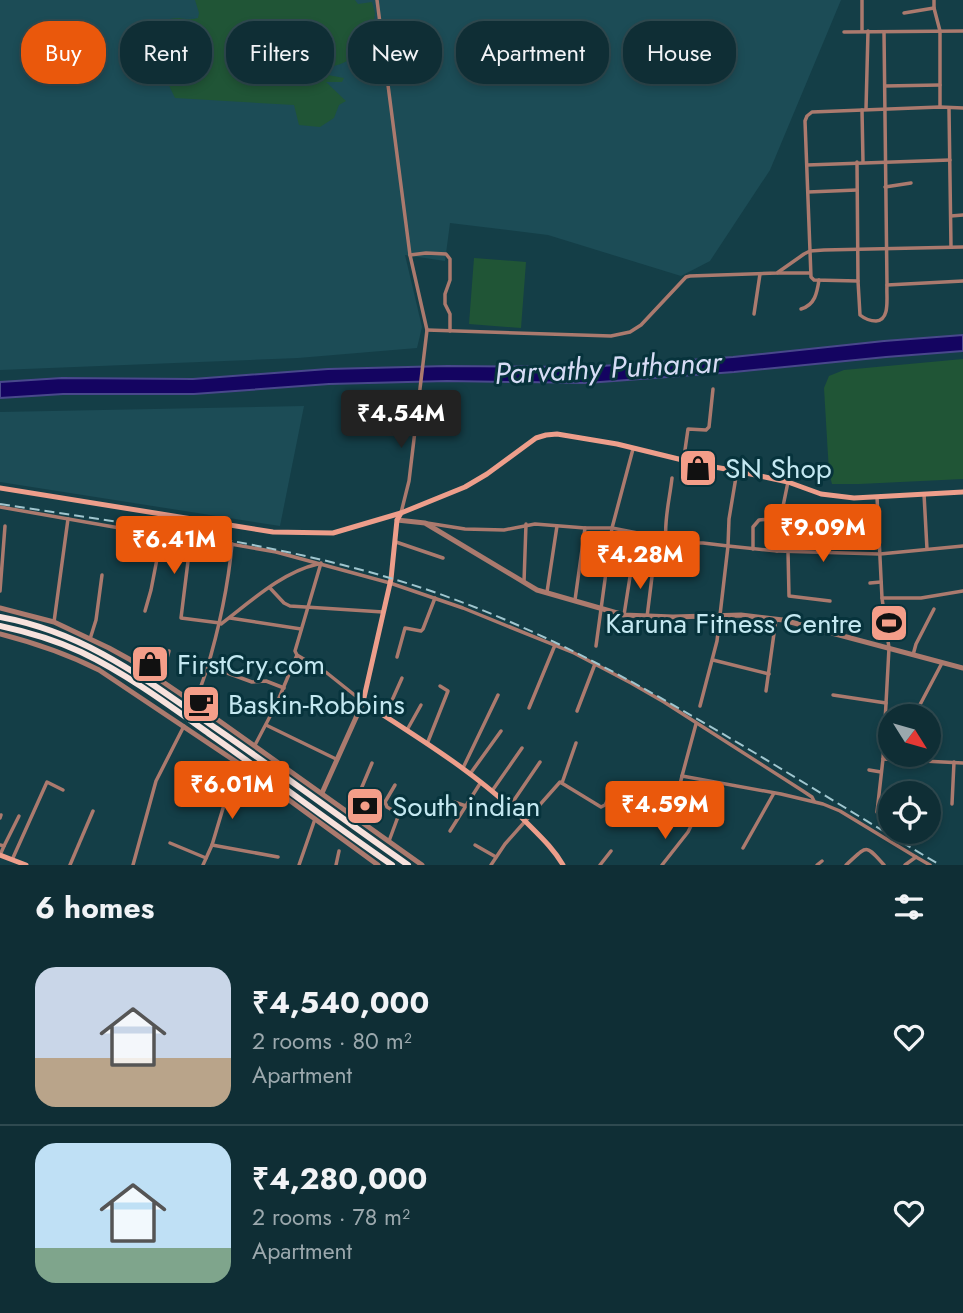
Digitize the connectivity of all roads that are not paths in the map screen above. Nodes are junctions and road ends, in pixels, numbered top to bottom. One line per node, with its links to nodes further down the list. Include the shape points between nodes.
1 (377, 0): 35 (street)
2 (862, 0): 6 (street)
3 (934, 0): 4 (street)
4 (934, 8): 5 (street); 8 (street)
5 (904, 13)
6 (862, 31): 7 (street); 9 (street)
7 (868, 31): 10 (street); 17 (street)
8 (940, 31): 10 (street); 11 (street); 12 (street)
9 (844, 32)
10 (884, 32): 13 (street)
11 (963, 32)
12 (940, 85): 13 (street); 14 (street)
13 (884, 86): 18 (street)
14 (940, 107): 16 (street); 18 (street)
15 (963, 108): 16 (street)
16 (949, 109): 19 (street)
17 (864, 110): 18 (street); 21 (street); 23 (street, via 809,114 805,121)
18 (885, 110): 22 (street)
19 (950, 160): 22 (street); 29 (street)
20 (857, 162): 21 (street); 23 (street); 26 (street)
21 (863, 162): 22 (street)
22 (884, 162): 25 (street)
23 (807, 164): 27 (street)
24 (911, 183): 25 (street)
25 (885, 187): 32 (street)
26 (857, 190): 27 (street); 33 (street)
27 (808, 192): 34 (street)
28 (963, 215): 29 (street)
29 (951, 216): 30 (street)
30 (951, 247): 31 (street); 32 (street)
31 (963, 247)
32 (887, 248): 33 (street); 42 (street)
33 (858, 249): 34 (street); 40 (street)
34 (810, 251): 36 (street); 37 (street)
35 (411, 255): 45 (street); 46 (street, via 446,254 450,259 445,304)
36 (777, 273): 37 (street); 38 (street)
37 (810, 273): 39 (street, via 812,279)
38 (761, 274): 44 (street); 46 (street, via 686,277 641,325 611,336)
39 (819, 280): 40 (street); 43 (street, via 816,298)
40 (858, 281): 42 (street, via 860,315 868,320 885,317)
41 (963, 281): 42 (street)
42 (887, 285)
43 (800, 309)
44 (754, 314)
45 (427, 330): 46 (street); 58 (street)
46 (450, 331)
47 (713, 389): 49 (street, via 709,428 688,429)
48 (633, 449): 50 (main road); 58 (main road, via 546,435 465,487); 67 (street)
49 (685, 450)
50 (737, 471): 52 (main road); 74 (street)
51 (672, 478): 71 (street)
52 (788, 482): 56 (main road, via 821,494); 61 (street)
53 (0, 488): 58 (main road, via 273,531 333,533)
54 (963, 492): 55 (main road)
55 (924, 494): 56 (main road); 77 (street)
56 (877, 497): 80 (street)
57 (0, 507): 59 (street)
58 (401, 513): 60 (main road)
59 (68, 519): 68 (street); 109 (street)
60 (397, 520): 62 (street); 72 (main road)
61 (780, 522): 76 (street, via 759,520 753,527); 78 (street)
62 (425, 523): 63 (street, via 504,530); 87 (street)
63 (526, 524): 65 (street); 87 (street)
64 (5, 526): 90 (street)
65 (557, 526): 66 (street); 92 (street)
66 (585, 528): 67 (street); 95 (street)
67 (612, 528): 69 (street); 99 (street)
68 (162, 533): 70 (street); 101 (street)
69 (657, 536): 71 (street); 106 (street)
70 (191, 537): 73 (street); 110 (street, via 181,618)
71 (666, 538): 74 (street)
72 (396, 542): 81 (street); 86 (main road)
73 (232, 544): 82 (street); 110 (street)
74 (728, 546): 76 (street); 104 (street)
75 (963, 546): 77 (street)
76 (753, 549): 78 (street)
77 (927, 549): 80 (street)
78 (777, 551): 79 (street)
79 (788, 551): 80 (street); 96 (street, via 789,596)
80 (880, 554): 85 (street)
81 (443, 558)
82 (321, 563): 86 (street); 89 (street); 98 (street)
83 (632, 564): 103 (street)
84 (102, 575): 114 (street)
85 (881, 582): 88 (street); 94 (street)
86 (390, 583): 93 (street); 102 (main road)
87 (524, 583): 92 (street)
88 (870, 583)
89 (270, 588): 98 (street, via 287,605); 107 (street)
90 (0, 591)
91 (963, 591): 94 (street)
92 (547, 592): 95 (street)
93 (435, 598): 115 (street); 121 (street, via 423,629 405,628)
94 (882, 598): 117 (street)
95 (575, 600): 99 (street)
96 (830, 601)
97 (0, 608): 109 (street)
98 (307, 608): 102 (street); 112 (street)
99 (602, 608): 103 (street); 116 (street)
100 (934, 609): 120 (street)
101 (145, 611)
102 (383, 612): 135 (main road)
103 (624, 615): 106 (street)
104 (721, 615): 106 (street); 108 (street); 122 (street)
105 (0, 617): 209 (highway, via 64,635 109,657)
106 (647, 617)
107 (230, 618): 110 (street); 112 (street)
108 (776, 620): 117 (street); 127 (street)
109 (54, 622): 114 (street)
110 (220, 624): 125 (street)
111 (0, 626): 208 (highway, via 82,652 127,678)
112 (301, 629): 119 (street)
113 (0, 634): 146 (street, via 99,670)
114 (90, 639): 129 (street)
115 (555, 645): 124 (street); 141 (street)
116 (596, 646)
117 (889, 648): 120 (street); 137 (street)
118 (169, 652): 129 (street)
119 (297, 655): 131 (street); 135 (street)
120 (913, 655): 123 (street)
121 (397, 657)
122 (713, 660): 127 (street); 140 (street)
123 (942, 663): 126 (street); 138 (street)
124 (595, 664): 142 (street); 144 (street)
125 (208, 666): 131 (street); 136 (street)
126 (963, 668)
127 (768, 674): 132 (street)
128 (402, 678): 143 (street)
129 (161, 680): 136 (street)
130 (440, 686): 150 (street, via 448,691)
131 (284, 688): 145 (street)
132 (766, 691)
133 (498, 695): 161 (street)
134 (833, 695): 137 (street)
135 (363, 702): 143 (main road); 153 (street)
136 (194, 703): 151 (street)
137 (886, 703)
138 (920, 704)
139 (421, 705): 147 (street)
140 (700, 706)
141 (529, 708)
142 (577, 711)
143 (385, 716): 147 (main road)
144 (696, 724): 165 (street); 173 (street)
145 (266, 725): 151 (street); 153 (street)
146 (184, 726): 159 (street); 203 (street, via 156,780)
147 (407, 730): 150 (main road)
148 (501, 731): 164 (street)
149 (576, 743): 167 (street)
150 (427, 744): 161 (main road)
151 (254, 746): 171 (street)
152 (522, 748): 170 (street)
153 (336, 759): 171 (street)
154 (942, 761): 156 (street)
155 (540, 762): 178 (street)
156 (954, 762): 157 (street); 176 (street)
157 (963, 762)
158 (372, 763): 181 (street)
159 (241, 765): 183 (street); 188 (street, via 230,785)
160 (882, 767): 163 (street)
161 (463, 768): 164 (main road)
162 (869, 770): 163 (street)
163 (881, 772): 180 (street)
164 (470, 774): 166 (main road)
165 (682, 776): 172 (street); 175 (street)
166 (481, 782): 170 (main road); 177 (street)
167 (562, 783): 175 (street, via 601,807 616,784); 184 (street)
168 (394, 785): 187 (street, via 385,802 399,814)
169 (63, 790): 199 (street, via 47,782)
170 (492, 791): 178 (main road)
171 (322, 793): 181 (street)
172 (774, 793): 173 (street); 191 (street)
173 (814, 801): 195 (street)
174 (454, 802): 177 (street)
175 (673, 804): 214 (street, via 674,817 693,822)
176 (952, 804)
177 (466, 806): 185 (street)
178 (510, 806): 184 (main road)
179 (93, 811): 202 (street)
180 (877, 812)
181 (351, 813): 187 (street)
182 (19, 816): 190 (street)
183 (315, 819): 205 (street); 207 (street)
184 (525, 820): 196 (street); 212 (main road)
185 (450, 831)
186 (170, 842): 197 (street)
187 (389, 842): 210 (street)
188 (212, 845): 197 (street); 198 (street)
189 (475, 845): 196 (street)
190 (2, 846): 194 (street)
191 (743, 848)
192 (339, 851): 206 (street)
193 (611, 851): 213 (street)
194 (0, 855): 199 (main road)
195 (916, 856): 218 (street); 219 (street)
196 (496, 857): 211 (street)
197 (206, 858): 204 (street)
198 (278, 858)
199 (12, 860): 201 (main road)
200 (822, 861): 215 (street)
201 (26, 865)
202 (70, 865)
203 (133, 865)
204 (203, 865)
205 (299, 865)
206 (336, 865)
207 (378, 865)
208 (392, 865)
209 (408, 865)
210 (422, 865)
211 (491, 865)
212 (563, 865)
213 (600, 865)
214 (662, 865)
215 (817, 865)
216 (846, 865): 217 (street, via 868,849)
217 (884, 865)
218 (905, 865)
219 (930, 865)

